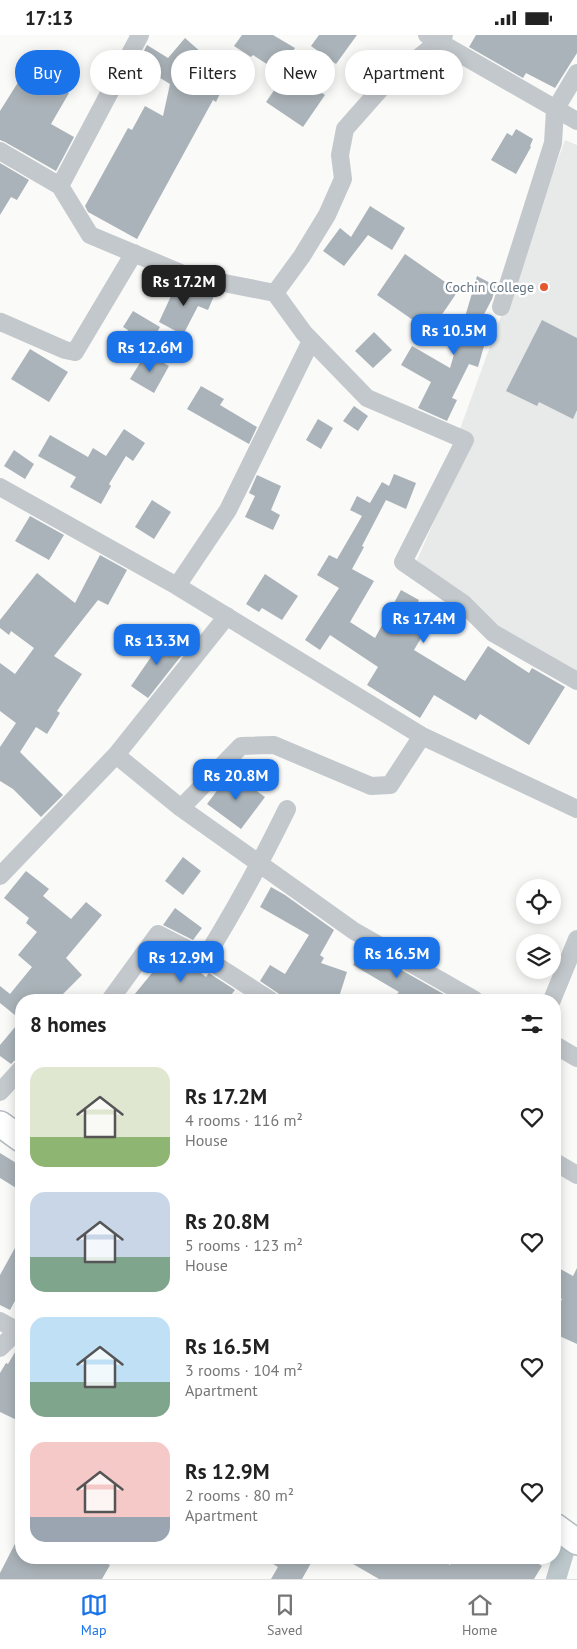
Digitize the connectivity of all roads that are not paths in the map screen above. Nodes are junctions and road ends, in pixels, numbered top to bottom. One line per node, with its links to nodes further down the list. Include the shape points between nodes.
1 (140, 35): 7 (street)
2 (436, 37): 4 (street); 9 (street, via 344,129 340,155 343,179 327,215)
3 (577, 73): 4 (street)
4 (556, 110): 5 (street); 10 (street, via 553,143)
5 (577, 121)
6 (0, 151): 7 (street)
7 (60, 186): 8 (street, via 90,235)
8 (134, 253): 9 (street, via 188,276); 11 (street, via 75,352)
9 (275, 293): 12 (street)
10 (501, 307)
11 (0, 323)
12 (311, 341): 14 (street, via 228,510); 16 (street, via 367,398 465,440 403,562 464,603 493,633)
13 (0, 487): 14 (street)
14 (177, 586): 15 (street)
15 (227, 616): 17 (street); 18 (street)
16 (577, 681)
17 (422, 736): 19 (street, via 390,785 370,786 274,745 241,745); 21 (street)
18 (116, 755): 19 (street); 23 (street)
19 (181, 809): 22 (street)
20 (287, 809): 22 (street)
21 (577, 809)
22 (259, 865): 25 (street); 28 (street, via 354,931)
23 (0, 876)
24 (577, 939): 29 (street)
25 (205, 958): 26 (street); 27 (street, via 158,934)
26 (245, 993)
27 (114, 994)
28 (459, 994)
29 (554, 994)
30 (561, 1049): 31 (street)
31 (577, 1058)
32 (15, 1076): 33 (street)
33 (0, 1092)
34 (0, 1123): 35 (main road)
35 (15, 1134)
36 (561, 1166): 37 (street)
37 (577, 1175)
38 (0, 1321): 39 (street)
39 (15, 1327)
40 (15, 1333): 41 (street)
41 (0, 1348)
42 (561, 1530): 43 (main road)
43 (577, 1542)

